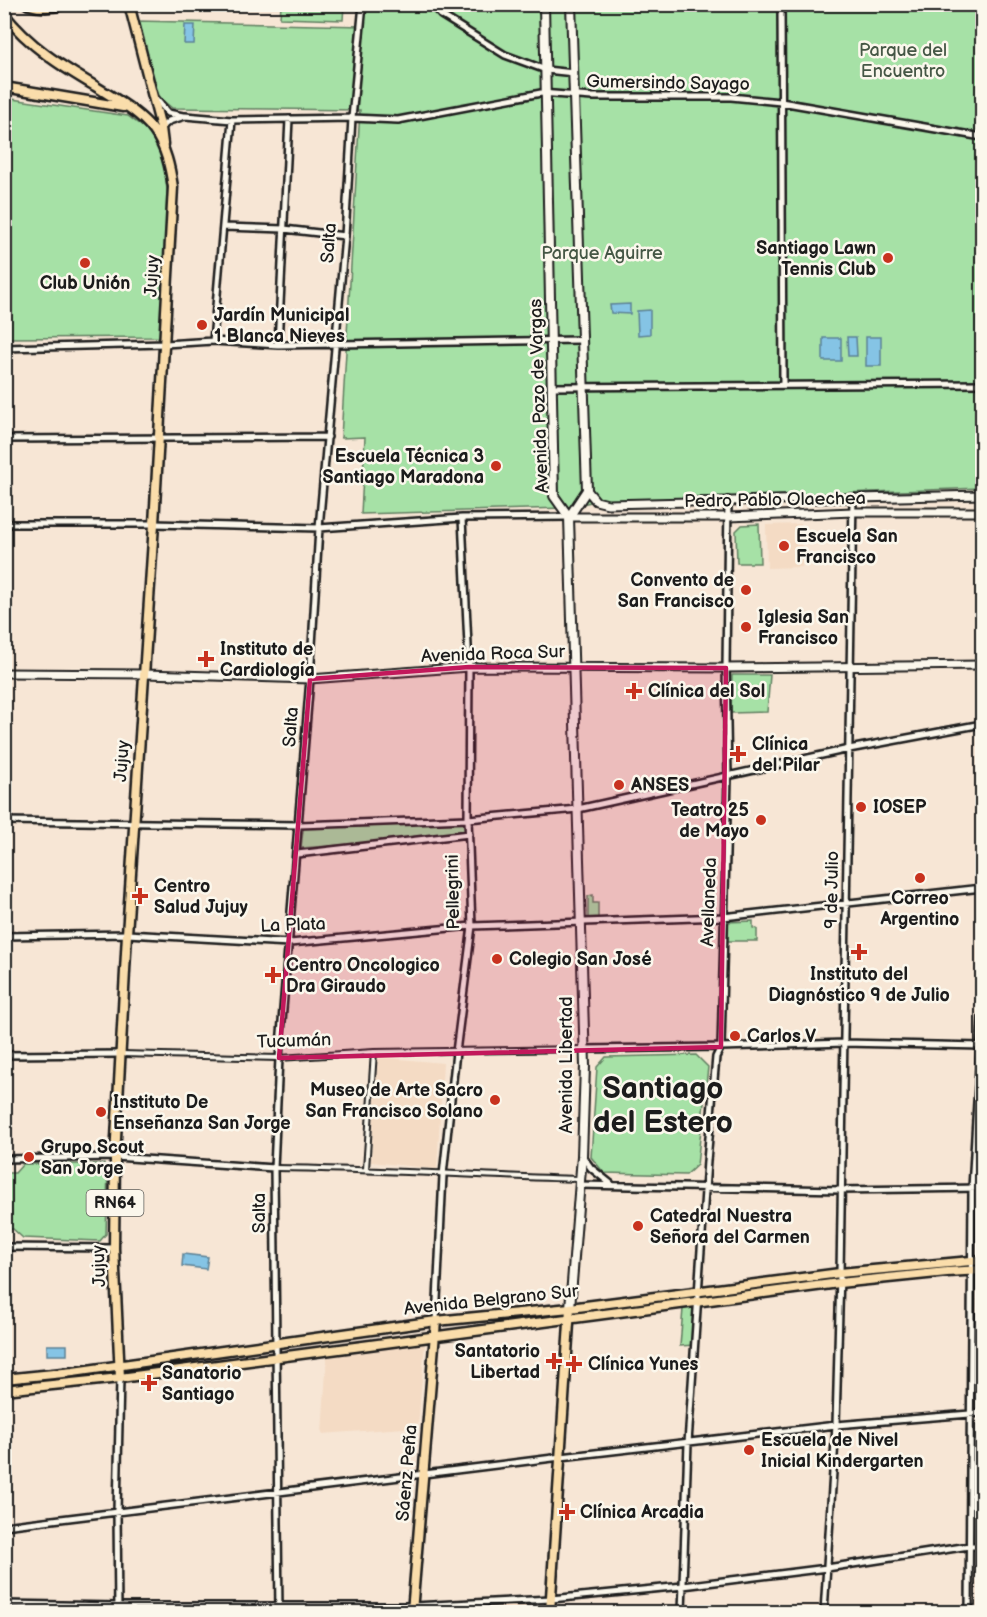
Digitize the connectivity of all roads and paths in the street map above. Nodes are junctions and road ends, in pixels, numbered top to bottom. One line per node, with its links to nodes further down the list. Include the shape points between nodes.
1 (28, 4): 2 (highway, via 48,8)
2 (63, 4)
3 (129, 4): 13 (main road)
4 (363, 4): 19 (street, Salta)
5 (431, 4): 10 (street, via 441,15 496,51)
6 (544, 4): 10 (main road, Avenida Pozo de Vargas)
7 (571, 4): 11 (main road)
8 (781, 4): 16 (street)
9 (4, 14): 17 (main road, via 46,55)
10 (546, 70): 11 (street); 14 (main road, Avenida Pozo de Vargas)
11 (574, 73): 15 (main road)
12 (4, 87): 17 (main road)
13 (152, 93): 18 (street, via 163,110); 22 (main road)
14 (547, 93): 15 (street, Gumersindo Sayago); 19 (street, Gumersindo Sayago, via 413,119); 29 (main road, Avenida Pozo de Vargas)
15 (575, 96): 16 (street, Gumersindo Sayago, via 731,97); 27 (main road)
16 (781, 102): 23 (street, Gumersindo Sayago); 34 (street)
17 (129, 109): 22 (main road)
18 (185, 116): 21 (street, Gumersindo Sayago); 22 (street)
19 (352, 118): 20 (street, Gumersindo Sayago); 26 (street, Salta)
20 (289, 119): 21 (street, Gumersindo Sayago); 25 (street)
21 (232, 120): 24 (street)
22 (158, 129): 30 (main road, Jujuy, via 174,188)
23 (982, 138)
24 (224, 227): 25 (street); 28 (street)
25 (284, 229): 26 (street); 32 (street)
26 (345, 236): 31 (street, Salta)
27 (580, 340): 29 (street); 37 (main road)
28 (213, 341): 30 (street); 32 (street)
29 (552, 341): 31 (street); 36 (main road, Avenida Pozo de Vargas)
30 (165, 344): 33 (street); 39 (main road, Jujuy)
31 (336, 344): 32 (street); 38 (street, Salta)
32 (278, 345)
33 (4, 348)
34 (783, 384): 35 (street); 37 (street)
35 (982, 384)
36 (552, 387): 37 (street); 47 (main road, Avenida Pozo de Vargas, via 554,496)
37 (582, 388): 41 (main road)
38 (328, 437): 39 (street); 52 (street, Salta)
39 (159, 438): 40 (street); 51 (main road, Jujuy)
40 (4, 440)
41 (587, 490): 44 (street, Pedro Pablo Olaechea, via 596,501 608,504); 47 (main road, Avenida Pozo de Vargas)
42 (982, 495): 43 (street, Pedro Pablo Olaechea)
43 (853, 497): 44 (street, Pedro Pablo Olaechea); 45 (street, 9 de Julio)
44 (728, 500): 48 (street, Avellaneda)
45 (853, 512): 46 (street, Pedro Pablo Olaechea); 48 (street, Pedro Pablo Olaechea); 54 (street, 9 de Julio)
46 (982, 512)
47 (569, 517): 48 (street, Pedro Pablo Olaechea); 49 (street); 56 (main road, Avenida Libertad)
48 (729, 517): 57 (street, Avellaneda)
49 (462, 518): 52 (street); 55 (street, Pellegrini)
50 (4, 524): 51 (street)
51 (154, 524): 52 (street); 59 (main road, Jujuy)
52 (320, 528): 60 (street, Salta)
53 (982, 665): 54 (street, Avenida Roca Sur)
54 (850, 666): 57 (street, Avenida Roca Sur); 62 (street, 9 de Julio)
55 (469, 667): 56 (street, Avenida Roca Sur); 60 (street, Avenida Roca Sur); 65 (street, Pellegrini)
56 (575, 667): 57 (street, Avenida Roca Sur); 64 (main road, Avenida Libertad)
57 (726, 668): 63 (street, Avellaneda)
58 (4, 673): 59 (street, Avenida Roca Sur)
59 (145, 674): 60 (street, Avenida Roca Sur); 67 (main road, Jujuy)
60 (310, 679): 68 (street, Salta)
61 (982, 724): 62 (street)
62 (849, 749): 63 (street); 72 (street, 9 de Julio)
63 (728, 777): 64 (street); 73 (street, Avellaneda)
64 (578, 809): 65 (street); 74 (main road, Avenida Libertad)
65 (468, 819): 68 (street); 69 (street, Pellegrini)
66 (4, 820): 67 (street)
67 (135, 821): 68 (street); 76 (main road, Jujuy)
68 (299, 825): 70 (street, Salta)
69 (469, 834): 70 (street); 75 (street, Pellegrini)
70 (297, 854): 78 (street, Salta)
71 (982, 888): 72 (street, La Plata)
72 (847, 904): 73 (street, La Plata); 80 (street, 9 de Julio)
73 (723, 917): 74 (street, La Plata); 82 (street, Avellaneda)
74 (582, 924): 75 (street, La Plata); 83 (main road, Avenida Libertad)
75 (472, 926): 78 (street, La Plata); 85 (street, Pellegrini)
76 (127, 934): 77 (street, La Plata); 78 (street, La Plata); 86 (main road, Jujuy)
77 (4, 936)
78 (290, 943): 88 (street, Salta)
79 (982, 1016): 81 (street)
80 (844, 1043): 81 (street); 82 (street); 100 (street, 9 de Julio)
81 (982, 1046): 98 (street)
82 (721, 1047): 83 (street); 97 (street, Avellaneda, via 716,1058)
83 (585, 1049): 85 (street, Tucumán); 89 (main road, Avenida Libertad)
84 (374, 1052): 85 (street, Tucumán); 88 (street, Tucumán); 93 (street)
85 (456, 1052): 94 (street, Pellegrini)
86 (121, 1054): 87 (street, Tucumán); 88 (street, Tucumán); 90 (main road, Jujuy)
87 (4, 1055)
88 (279, 1058): 92 (street, Salta)
89 (582, 1156): 95 (main road, Avenida Libertad); 96 (street)
90 (116, 1157): 91 (street); 92 (street); 102 (main road, Jujuy / RN64)
91 (4, 1159)
92 (274, 1168): 93 (street); 115 (street, Salta)
93 (366, 1169): 94 (street)
94 (443, 1175): 95 (street); 113 (street, Pellegrini)
95 (580, 1182): 96 (street); 111 (main road, Avenida Libertad)
96 (612, 1185): 97 (street)
97 (705, 1186): 100 (street); 109 (street, Avellaneda)
98 (972, 1188): 99 (street); 100 (street); 103 (street)
99 (982, 1188)
100 (840, 1191): 107 (street, 9 de Julio)
101 (4, 1247): 102 (street)
102 (114, 1248): 117 (main road, Jujuy)
103 (971, 1260): 104 (main road, Avenida Belgrano Sur); 105 (street); 107 (main road, Avenida Belgrano Sur)
104 (982, 1260)
105 (971, 1270): 106 (main road, Avenida Belgrano Sur); 108 (main road, Avenida Belgrano Sur); 121 (street)
106 (982, 1270)
107 (840, 1273): 108 (street, 9 de Julio); 109 (main road, Avenida Belgrano Sur)
108 (839, 1283): 110 (main road, Avenida Belgrano Sur); 123 (street, 9 de Julio)
109 (699, 1291): 110 (street, Avellaneda); 111 (main road, Avenida Belgrano Sur)
110 (699, 1303): 112 (main road, Avenida Belgrano Sur); 124 (street, Avellaneda)
111 (570, 1308): 112 (main road, Avenida Libertad); 113 (main road, Avenida Belgrano Sur)
112 (569, 1320): 114 (main road, Avenida Belgrano Sur); 125 (main road, Avenida Libertad)
113 (436, 1321): 114 (main road, Pellegrini); 115 (main road, Avenida Belgrano Sur)
114 (436, 1336): 116 (main road, Avenida Belgrano Sur); 126 (main road, Sáenz Peña)
115 (275, 1345): 116 (street, Salta); 117 (main road, Avenida Belgrano Sur)
116 (275, 1357): 118 (main road, Avenida Belgrano Sur); 127 (street, Salta)
117 (119, 1365): 118 (main road, Jujuy); 119 (main road, Avenida Belgrano Sur)
118 (120, 1378): 120 (main road, Avenida Belgrano Sur); 128 (street)
119 (4, 1379)
120 (4, 1390)
121 (970, 1413): 122 (street); 123 (street); 130 (street)
122 (982, 1413)
123 (836, 1425): 124 (street); 132 (street, 9 de Julio)
124 (688, 1443): 125 (street); 133 (street, Avellaneda)
125 (561, 1456): 126 (street); 134 (main road, Avenida Libertad)
126 (424, 1474): 127 (street); 138 (main road, Sáenz Peña)
127 (278, 1493): 128 (street); 136 (street, Salta)
128 (117, 1512): 129 (street); 137 (street)
129 (4, 1526)
130 (969, 1546): 131 (street); 132 (street); 143 (street)
131 (982, 1546)
132 (827, 1568): 133 (street); 142 (street, 9 de Julio)
133 (683, 1586): 134 (street); 141 (street, Avellaneda)
134 (551, 1599): 138 (street); 140 (main road, Avenida Libertad)
135 (4, 1604): 137 (street)
136 (280, 1605): 137 (street); 138 (street); 139 (street, Salta)
137 (118, 1609)
138 (412, 1609)
139 (279, 1612)
140 (550, 1612)
141 (682, 1612)
142 (824, 1612)
143 (969, 1612)

